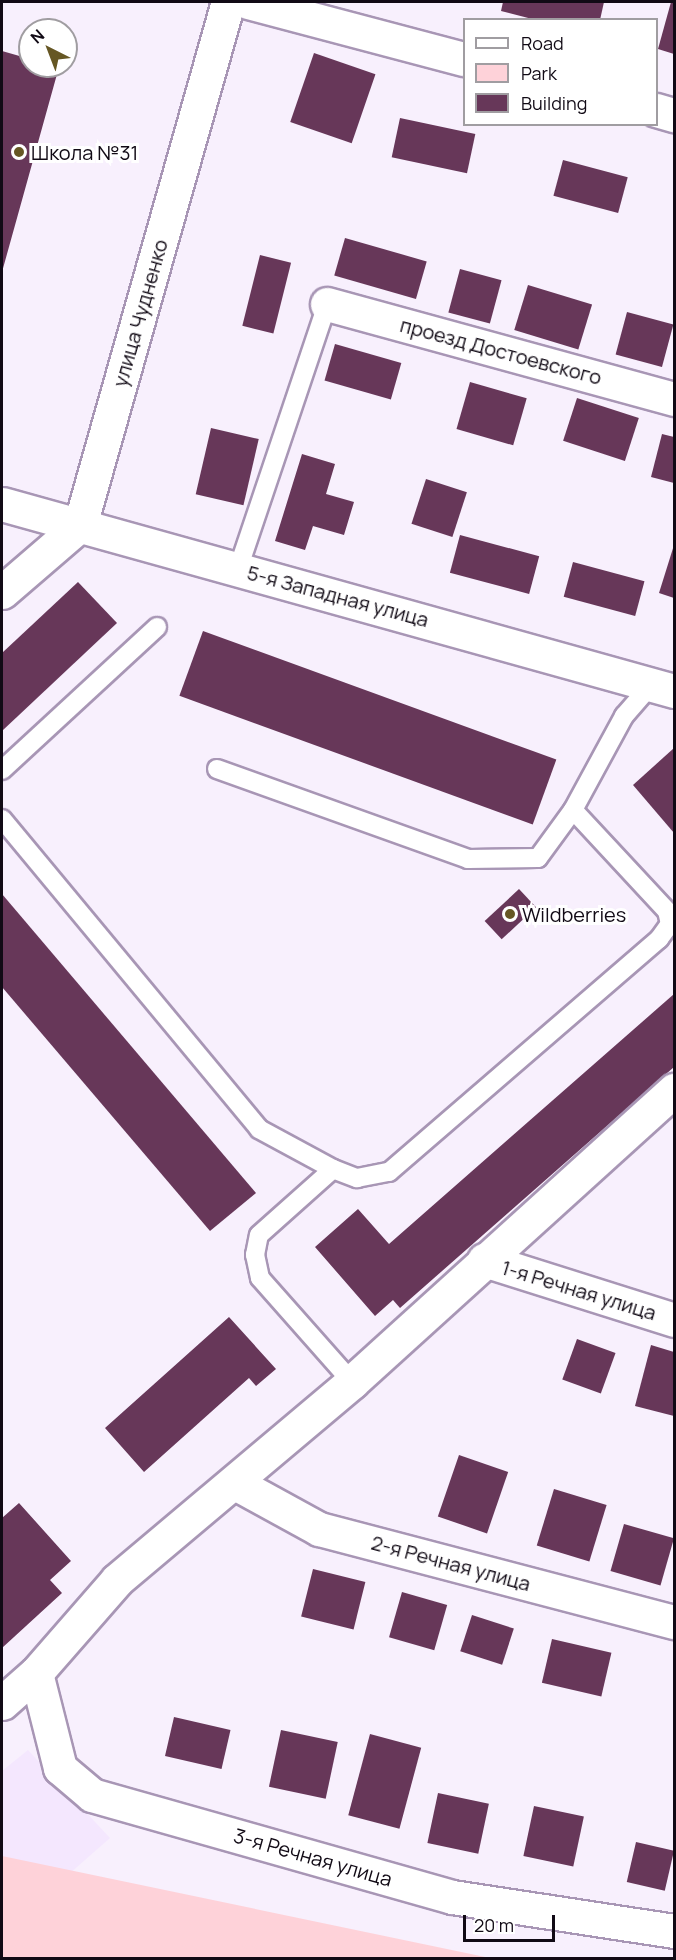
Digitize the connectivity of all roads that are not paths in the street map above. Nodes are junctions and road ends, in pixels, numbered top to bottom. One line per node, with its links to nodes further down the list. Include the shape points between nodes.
1 (228, 2): 9 (street, улица Чудненко)
2 (248, 2): 3 (street)
3 (463, 58)
4 (658, 110): 5 (street)
5 (675, 115)
6 (327, 304): 7 (street, проезд Достоевского); 10 (lane)
7 (675, 399)
8 (2, 504): 9 (street, 5-я Западная улица)
9 (80, 525): 10 (street, 5-я Западная улица); 11 (street)
10 (238, 569): 13 (street, 5-я Западная улица)
11 (2, 592)
12 (157, 627): 15 (lane)
13 (663, 688): 16 (lane, via 624,716)
14 (217, 769): 16 (lane, via 468,860 538,858)
15 (2, 770)
16 (573, 810): 19 (lane, via 667,911 670,924 659,939 389,1172 357,1178)
17 (2, 819): 19 (lane, via 259,1129)
18 (675, 1090): 20 (street)
19 (333, 1169): 22 (lane, via 260,1235 255,1255 260,1278)
20 (484, 1260): 21 (street, 1-я Речная улица); 22 (street)
21 (675, 1320)
22 (352, 1382): 23 (street)
23 (235, 1483): 24 (street, 2-я Речная улица, via 319,1529); 25 (street, via 117,1580)
24 (675, 1622)
25 (36, 1673): 26 (street); 27 (street, 3-я Речная улица, via 60,1768 92,1795 452,1897)
26 (2, 1703)
27 (675, 1931)

